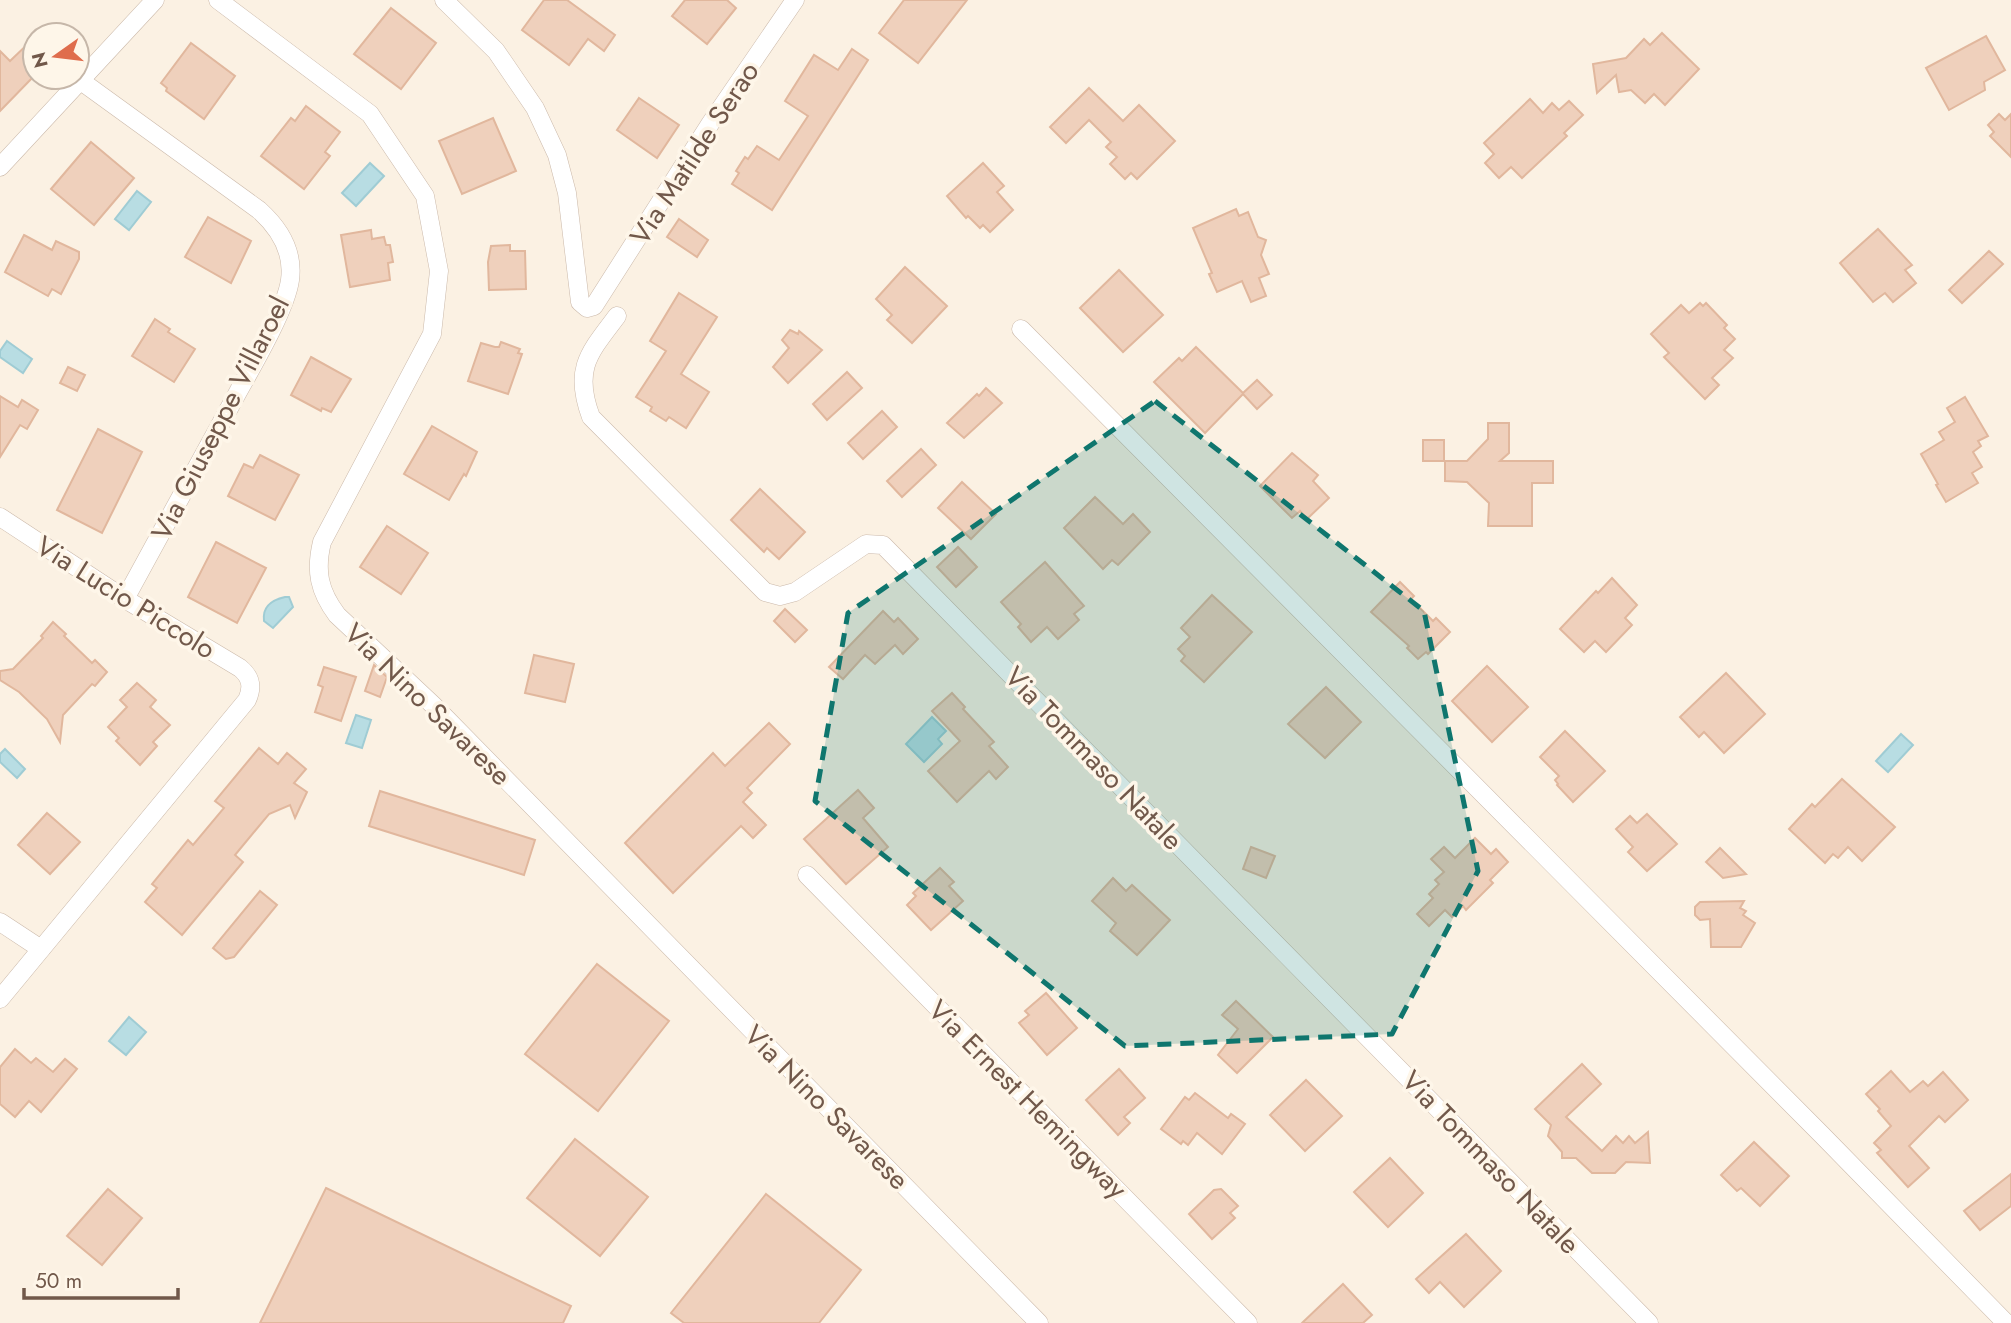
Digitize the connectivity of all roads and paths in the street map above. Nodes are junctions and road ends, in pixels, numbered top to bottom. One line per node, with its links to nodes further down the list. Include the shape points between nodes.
1 (155, 0): 5 (street)
2 (218, 0): 17 (street, Via Nino Savarese, via 370,114 425,196 437,259 432,334 322,542 318,581 325,599)
3 (444, 0): 4 (street, Via Matilde Serao, via 496,51 535,108 557,155 567,192 580,302 587,308 594,306)
4 (795, 0)
5 (91, 70)
6 (91, 88): 12 (street, Via Giuseppe Villaroel, via 259,210 274,223 290,260 290,280 264,343)
7 (72, 91): 8 (street)
8 (0, 167)
9 (617, 316): 21 (street, Via Tommaso Natale, via 588,354 584,375 590,417 765,593 795,592 866,544 883,545)
10 (1021, 329): 22 (street)
11 (0, 517): 12 (street, Via Lucio Piccolo)
12 (125, 599): 15 (street, Via Lucio Piccolo, via 240,668 249,679 250,693)
13 (807, 875): 20 (street, Via Ernest Hemingway)
14 (0, 922): 15 (street)
15 (41, 948): 16 (street)
16 (0, 999)
17 (1020, 1304): 18 (street); 19 (street, Via Nino Savarese)
18 (1021, 1323)
19 (1039, 1323)
20 (1248, 1323)
21 (1650, 1323)
22 (2006, 1323)

